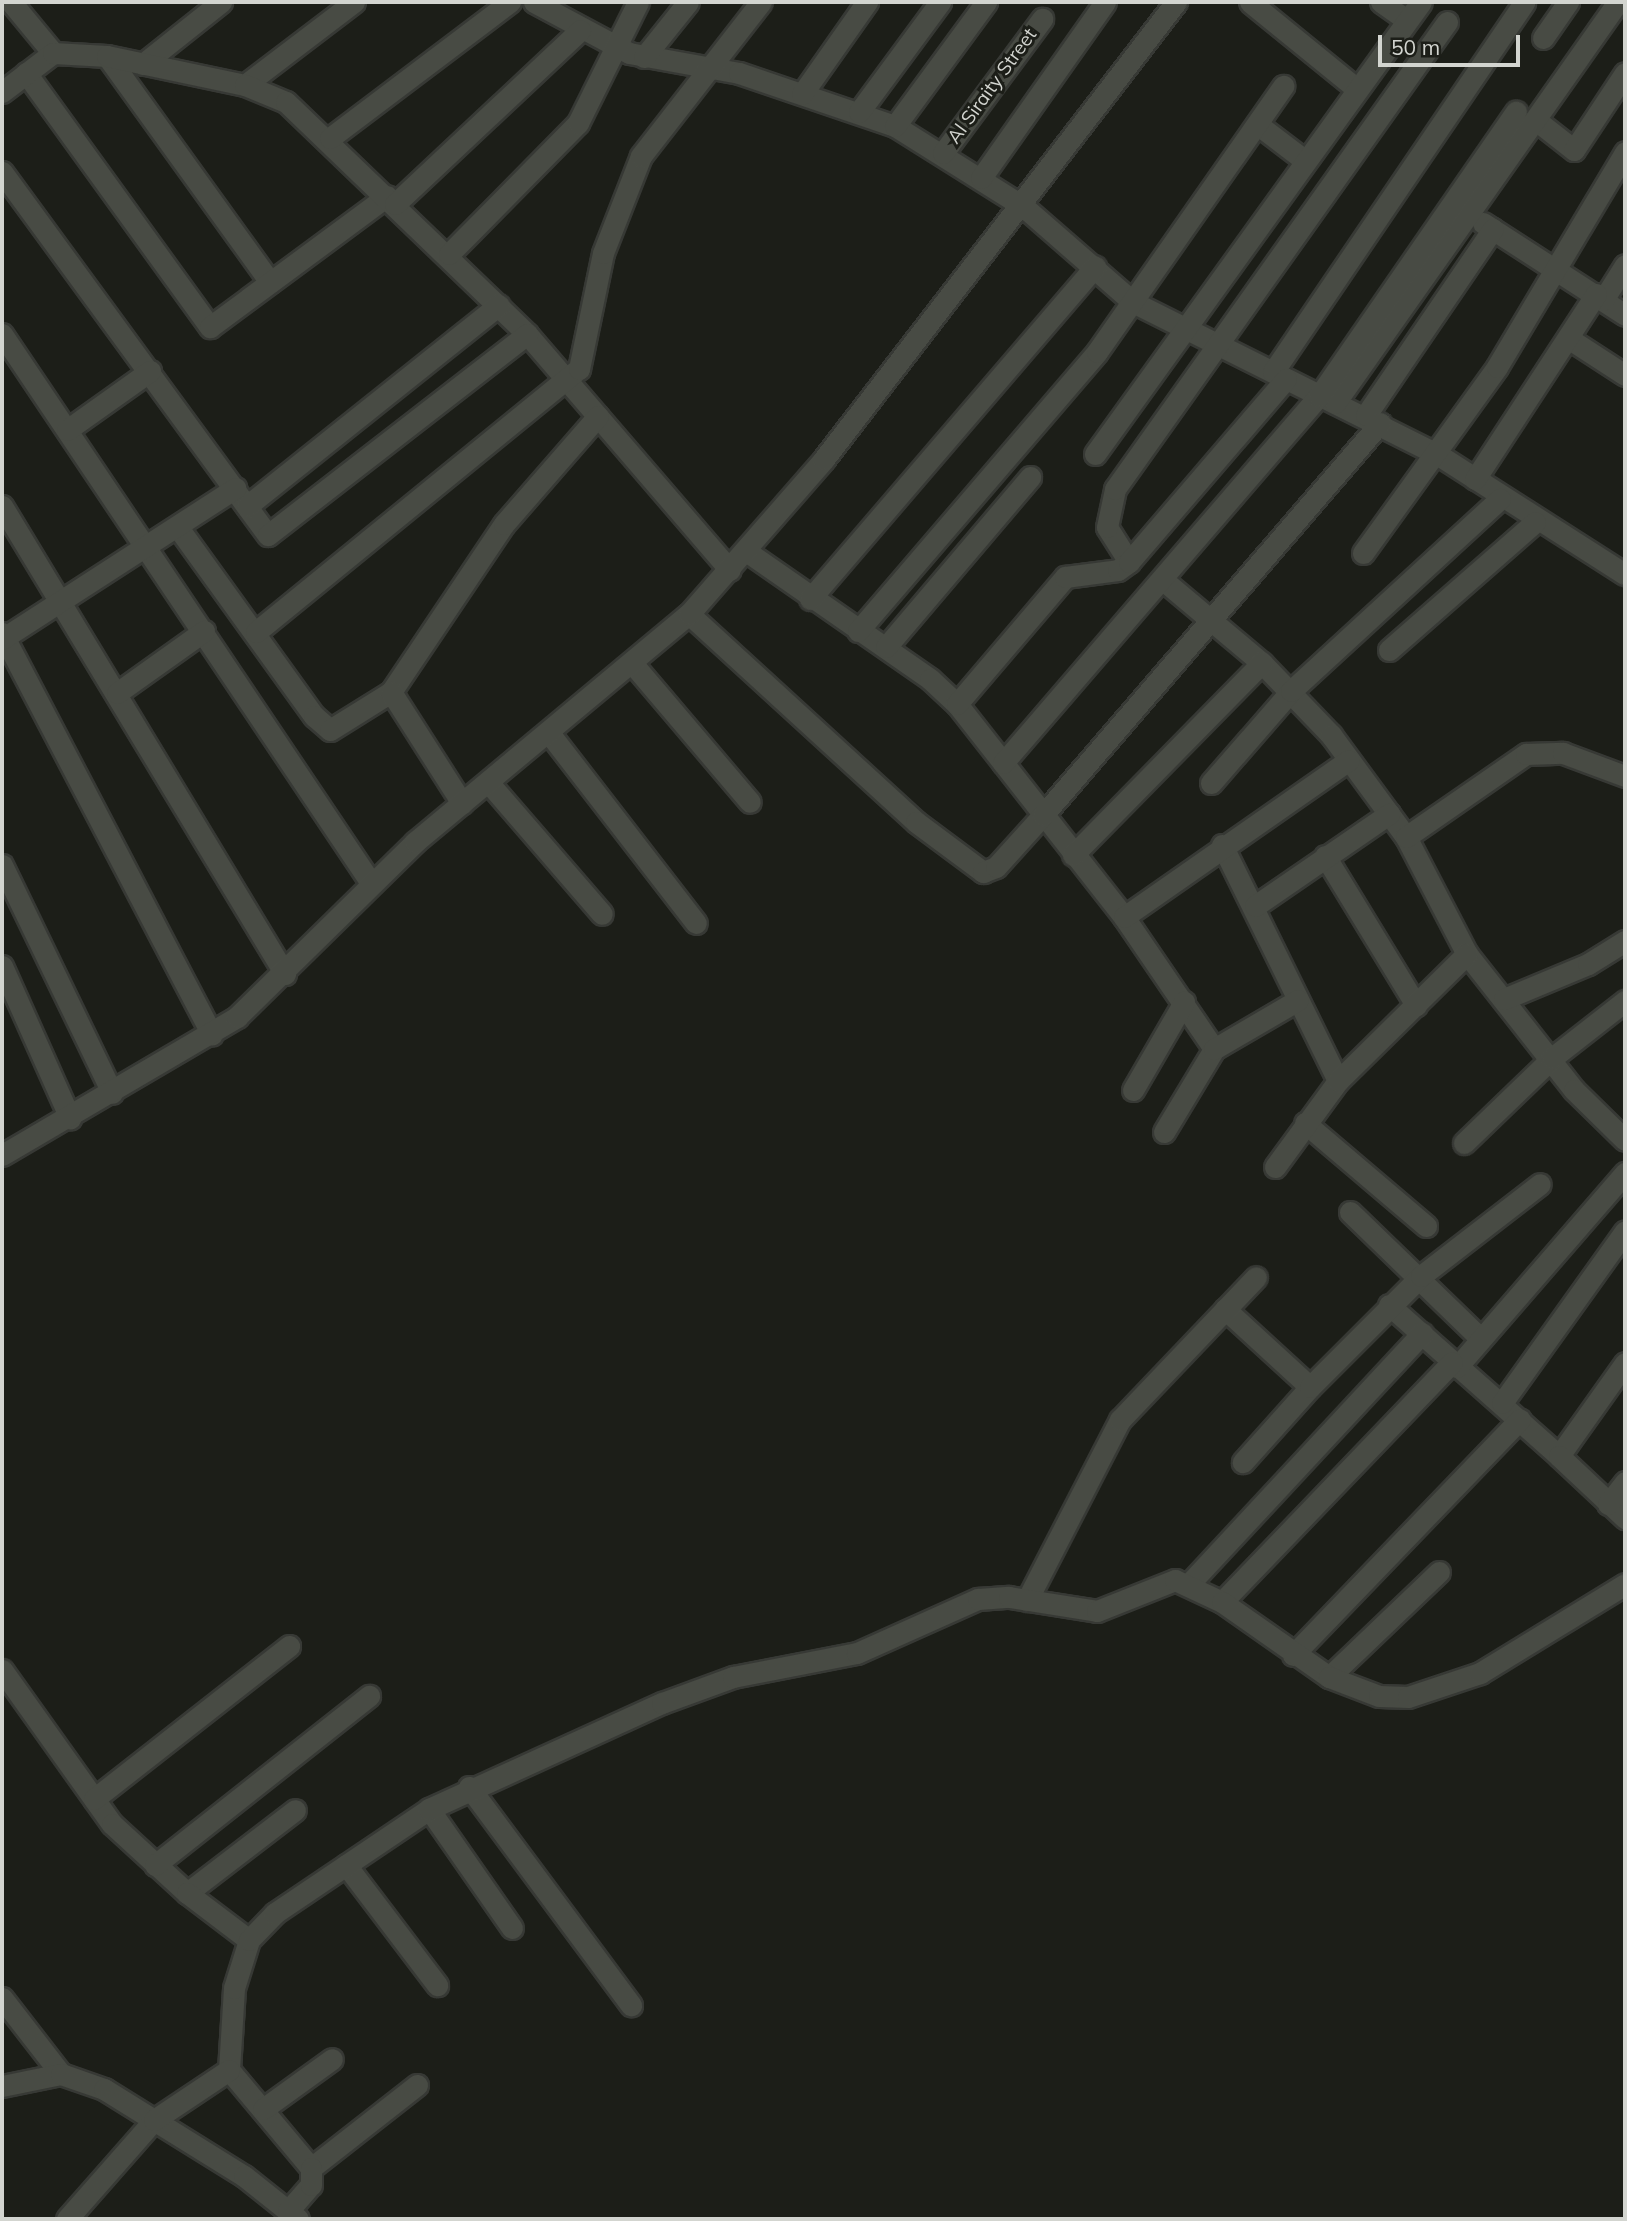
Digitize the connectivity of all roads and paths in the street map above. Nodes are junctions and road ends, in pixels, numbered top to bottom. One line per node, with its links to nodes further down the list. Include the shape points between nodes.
1 (221, 2): 29 (street)
2 (354, 2): 33 (street)
3 (510, 2): 43 (street)
4 (638, 2): 25 (street)
5 (688, 2): 28 (street)
6 (761, 2): 30 (street)
7 (867, 2): 37 (street)
8 (940, 2): 38 (street)
9 (986, 2): 42 (street)
10 (1105, 2): 48 (street)
11 (1176, 2): 50 (street)
12 (1250, 2): 35 (street)
13 (1381, 2): 21 (street)
14 (1421, 2): 21 (street)
15 (1524, 2): 69 (street)
16 (1568, 2): 24 (street)
17 (1618, 2): 40 (street)
18 (540, 3): 23 (street)
19 (17, 4): 26 (street)
20 (1042, 19): 45 (street, Al Siraity Street)
21 (1408, 20): 35 (street)
22 (1447, 22): 66 (street)
23 (580, 30): 25 (street); 49 (street)
24 (1543, 38)
25 (613, 47): 28 (street); 53 (street, via 593,102 578,123)
26 (53, 53): 27 (street); 31 (street)
27 (107, 56): 29 (street); 57 (street)
28 (644, 57): 30 (street)
29 (144, 64): 33 (street)
30 (711, 66): 37 (street); 70 (street, via 636,168 603,253 585,355)
31 (26, 73): 36 (street); 57 (street, via 210,327)
32 (1625, 73): 40 (street, via 1574,150)
33 (245, 85): 43 (street, via 286,102)
34 (1283, 86): 41 (street)
35 (1357, 89): 46 (street)
36 (2, 92)
37 (802, 94): 38 (street)
38 (859, 112): 42 (street)
39 (1516, 112): 71 (street)
40 (1536, 121): 51 (street)
41 (1257, 124): 46 (street); 59 (street)
42 (895, 126): 45 (street)
43 (330, 138): 49 (street)
44 (1625, 152): 56 (street)
45 (943, 153): 48 (street)
46 (1303, 159): 62 (street)
47 (2, 172): 67 (street)
48 (981, 178): 50 (street)
49 (391, 200): 53 (street); 57 (street)
50 (1024, 207): 55 (street); 85 (street)
51 (1470, 214): 52 (street); 71 (street)
52 (1493, 229): 56 (street); 73 (street)
53 (449, 254): 60 (street)
54 (1625, 265): 58 (street)
55 (1095, 267): 59 (street); 91 (street)
56 (1557, 268): 58 (street); 76 (street)
57 (270, 282)
58 (1599, 297): 61 (street); 65 (street)
59 (1133, 302): 62 (street); 96 (street)
60 (499, 305): 64 (street); 79 (street)
61 (1625, 315)
62 (1185, 328): 66 (street); 75 (street)
63 (2, 334): 74 (street)
64 (527, 334): 70 (street); 79 (street, via 275,534 265,533)
65 (1568, 338): 68 (street); 78 (street)
66 (1219, 346): 69 (street); 87 (street, via 1128,468 1108,504 1107,527)
67 (150, 371): 74 (street); 79 (street)
68 (1625, 374)
69 (1279, 376): 71 (street); 87 (street)
70 (566, 380): 72 (street); 97 (street)
71 (1327, 399): 73 (street); 90 (street)
72 (598, 416): 88 (street); 104 (street, via 498,533)
73 (1373, 419): 76 (street); 94 (street)
74 (67, 430): 84 (street)
75 (1095, 454)
76 (1437, 454): 78 (street); 86 (street)
77 (1030, 477): 99 (street)
78 (1475, 479): 80 (street)
79 (241, 497): 83 (street)
80 (1500, 499): 82 (street); 103 (street)
81 (2, 506): 92 (street)
82 (1535, 522): 89 (street); 100 (street)
83 (179, 529): 84 (street); 97 (street)
84 (148, 549): 92 (street); 95 (street)
85 (746, 551): 88 (street); 91 (street)
86 (1363, 552)
87 (1129, 562): 106 (street, via 1118,570 1065,577)
88 (730, 570): 93 (street)
89 (1625, 574)
90 (1163, 580): 94 (street); 109 (street)
91 (810, 599): 96 (street)
92 (63, 604): 98 (street); 105 (street)
93 (689, 614): 101 (street); 116 (street, via 968,866 983,872 996,867)
94 (1214, 621): 102 (street); 116 (street)
95 (204, 631): 105 (street); 122 (street)
96 (858, 631): 99 (street)
97 (256, 632): 104 (street, via 327,729)
98 (3, 637): 136 (street)
99 (886, 648): 106 (street)
100 (1389, 650)
101 (632, 663): 107 (street); 113 (street)
102 (1262, 663): 103 (street); 119 (street)
103 (1291, 691): 108 (street); 112 (street)
104 (391, 692): 114 (street)
105 (117, 693): 130 (street)
106 (957, 704): 109 (street)
107 (550, 733): 111 (street); 126 (street)
108 (1349, 760): 115 (street); 118 (street)
109 (1003, 763): 116 (street)
110 (1625, 776): 117 (street, via 1563,753 1526,754)
111 (488, 782): 114 (street); 124 (street)
112 (1211, 783)
113 (750, 802)
114 (462, 803): 122 (street)
115 (1389, 814): 117 (street); 120 (street)
116 (1043, 815): 119 (street)
117 (1406, 837): 128 (street)
118 (1222, 845): 123 (street); 125 (street)
119 (1073, 855): 125 (street)
120 (1325, 856): 123 (street); 135 (street)
121 (2, 865): 141 (street)
122 (371, 883): 130 (street)
123 (1255, 906): 132 (street)
124 (602, 914)
125 (1124, 917): 134 (street)
126 (696, 923)
127 (1625, 941): 131 (street, via 1588,964)
128 (1467, 954): 131 (street); 135 (street)
129 (2, 966): 142 (street)
130 (285, 974): 136 (street)
131 (1504, 999): 138 (street)
132 (1298, 1000): 137 (street); 139 (street)
133 (1625, 1001): 138 (street)
134 (1184, 1002): 137 (street); 140 (street)
135 (1416, 1005): 139 (street)
136 (212, 1034): 141 (street)
137 (1214, 1049): 145 (street)
138 (1552, 1058): 144 (street); 146 (street)
139 (1338, 1081): 143 (street)
140 (1133, 1090)
141 (112, 1093): 142 (street)
142 (70, 1118): 147 (street)
143 (1305, 1123): 148 (street); 152 (street)
144 (1622, 1129)
145 (1164, 1132)
146 (1464, 1143)
147 (2, 1156)
148 (1275, 1167)
149 (1625, 1173): 159 (street)
150 (1540, 1184): 154 (street)
151 (1350, 1212): 154 (street)
152 (1426, 1226)
153 (1625, 1231): 163 (street)
154 (1421, 1276): 156 (street); 159 (street)
155 (1256, 1277): 157 (street)
156 (1389, 1305): 158 (street); 162 (street)
157 (1225, 1309): 162 (street); 173 (street, via 1120,1420)
158 (1422, 1333): 161 (street); 171 (street)
159 (1481, 1339): 161 (street)
160 (1625, 1363): 165 (street)
161 (1454, 1364): 163 (street); 174 (street)
162 (1310, 1387): 166 (street)
163 (1502, 1403): 164 (street)
164 (1520, 1419): 165 (street); 176 (street)
165 (1559, 1456): 168 (street)
166 (1244, 1462)
167 (1625, 1482): 168 (street)
168 (1608, 1504): 169 (street)
169 (1625, 1518)
170 (1439, 1572): 178 (street)
171 (1189, 1583): 173 (street, via 1156,1585 1097,1611); 174 (street)
172 (1625, 1584): 178 (street, via 1480,1674 1432,1693 1378,1696)
173 (1027, 1600): 180 (street, via 978,1598 857,1653 712,1683)
174 (1222, 1602): 176 (street)
175 (289, 1646): 181 (street)
176 (1293, 1655): 178 (street)
177 (2, 1670): 181 (street)
178 (1329, 1677)
179 (369, 1696): 185 (street)
180 (469, 1787): 182 (street); 191 (street)
181 (94, 1799): 185 (street)
182 (429, 1809): 184 (street); 187 (street)
183 (295, 1811): 186 (street)
184 (346, 1864): 188 (street, via 275,1913); 189 (street)
185 (155, 1865): 186 (street)
186 (187, 1893): 188 (street)
187 (512, 1928)
188 (249, 1940): 193 (street, via 234,1988)
189 (437, 1985)
190 (2, 1998): 194 (street)
191 (631, 2005)
192 (332, 2059): 197 (street)
193 (229, 2070): 197 (street); 198 (street)
194 (61, 2074): 196 (street); 198 (street, via 104,2089)
195 (417, 2085): 199 (street)
196 (2, 2086)
197 (263, 2109): 199 (street)
198 (154, 2120): 200 (street); 201 (street)
199 (311, 2168): 200 (street, via 311,2185)
200 (293, 2215)
201 (67, 2219)

